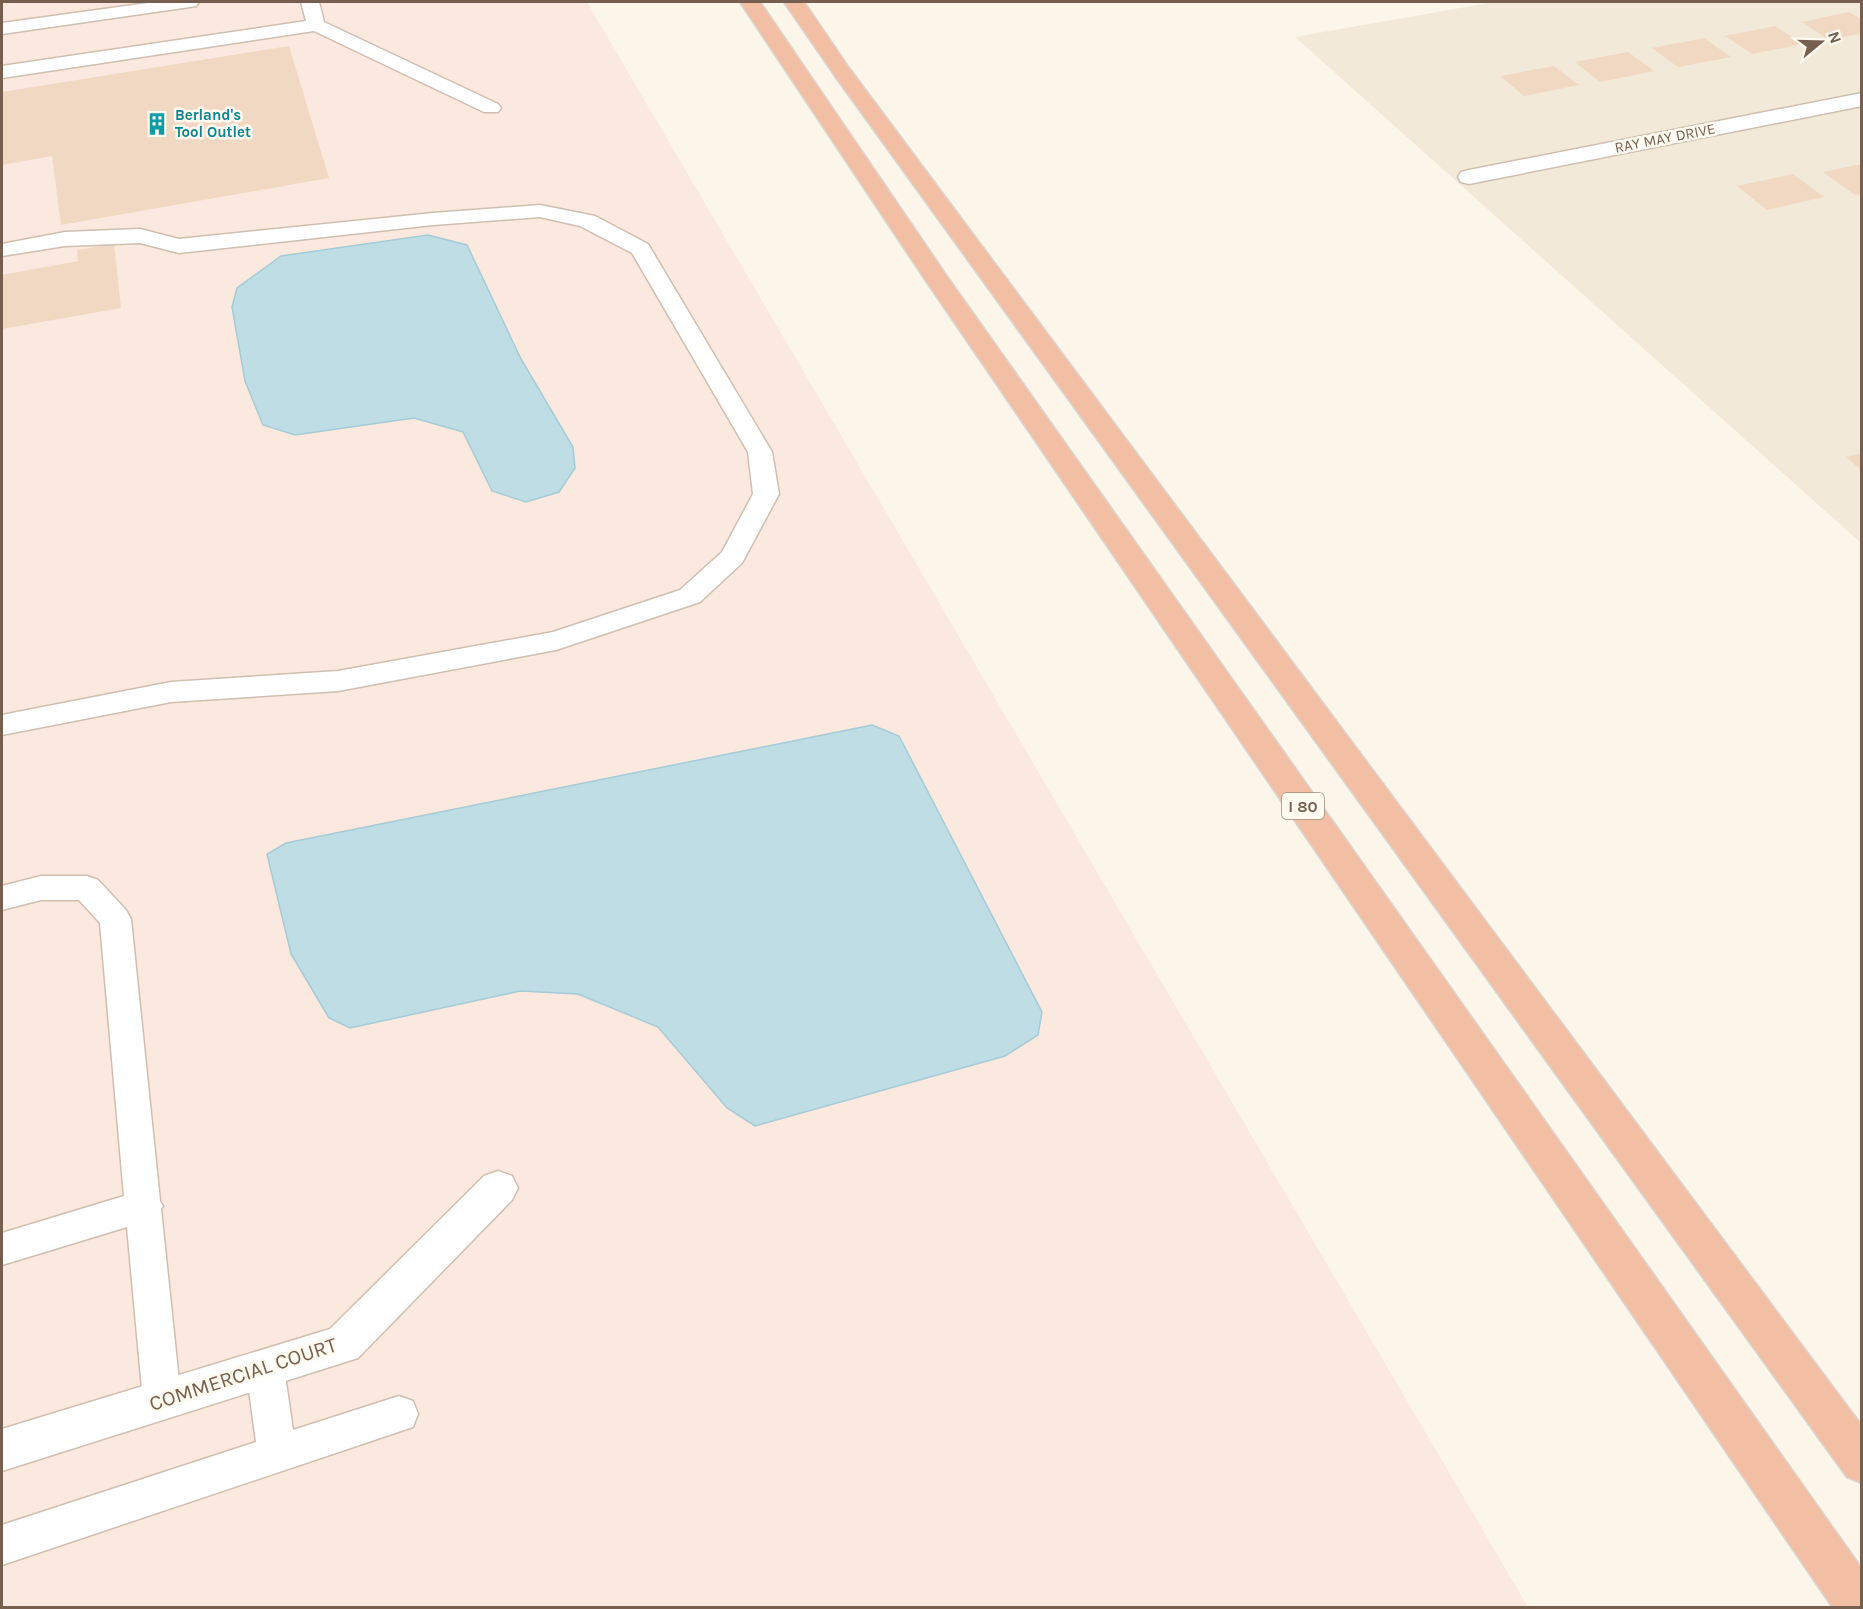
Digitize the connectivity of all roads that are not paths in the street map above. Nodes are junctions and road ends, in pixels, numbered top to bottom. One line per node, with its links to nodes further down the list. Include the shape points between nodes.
1 (190, 2): 6 (lane)
2 (310, 2): 5 (lane)
3 (750, 2): 24 (highway, I 80, via 936,278)
4 (794, 2): 22 (highway)
5 (316, 25): 7 (lane); 9 (lane)
6 (2, 29)
7 (2, 72)
8 (1862, 99): 10 (street, RAY MAY DRIVE)
9 (491, 108)
10 (1469, 177)
11 (2, 250): 12 (lane, via 65,239 140,236 179,246 540,211 587,221 640,249 760,452 766,494 734,557 690,596 556,641 338,681 171,692)
12 (2, 725)
13 (2, 898): 15 (lane, via 41,888 87,888 115,919)
14 (498, 1188): 17 (street, COMMERCIAL COURT, via 343,1344)
15 (145, 1206): 16 (lane); 18 (lane)
16 (2, 1249)
17 (264, 1368): 18 (street, COMMERCIAL COURT); 21 (lane)
18 (162, 1400): 20 (street, COMMERCIAL COURT)
19 (399, 1414): 21 (lane)
20 (2, 1450)
21 (277, 1454): 23 (lane)
22 (1862, 1462)
23 (2, 1545)
24 (1861, 1608)

